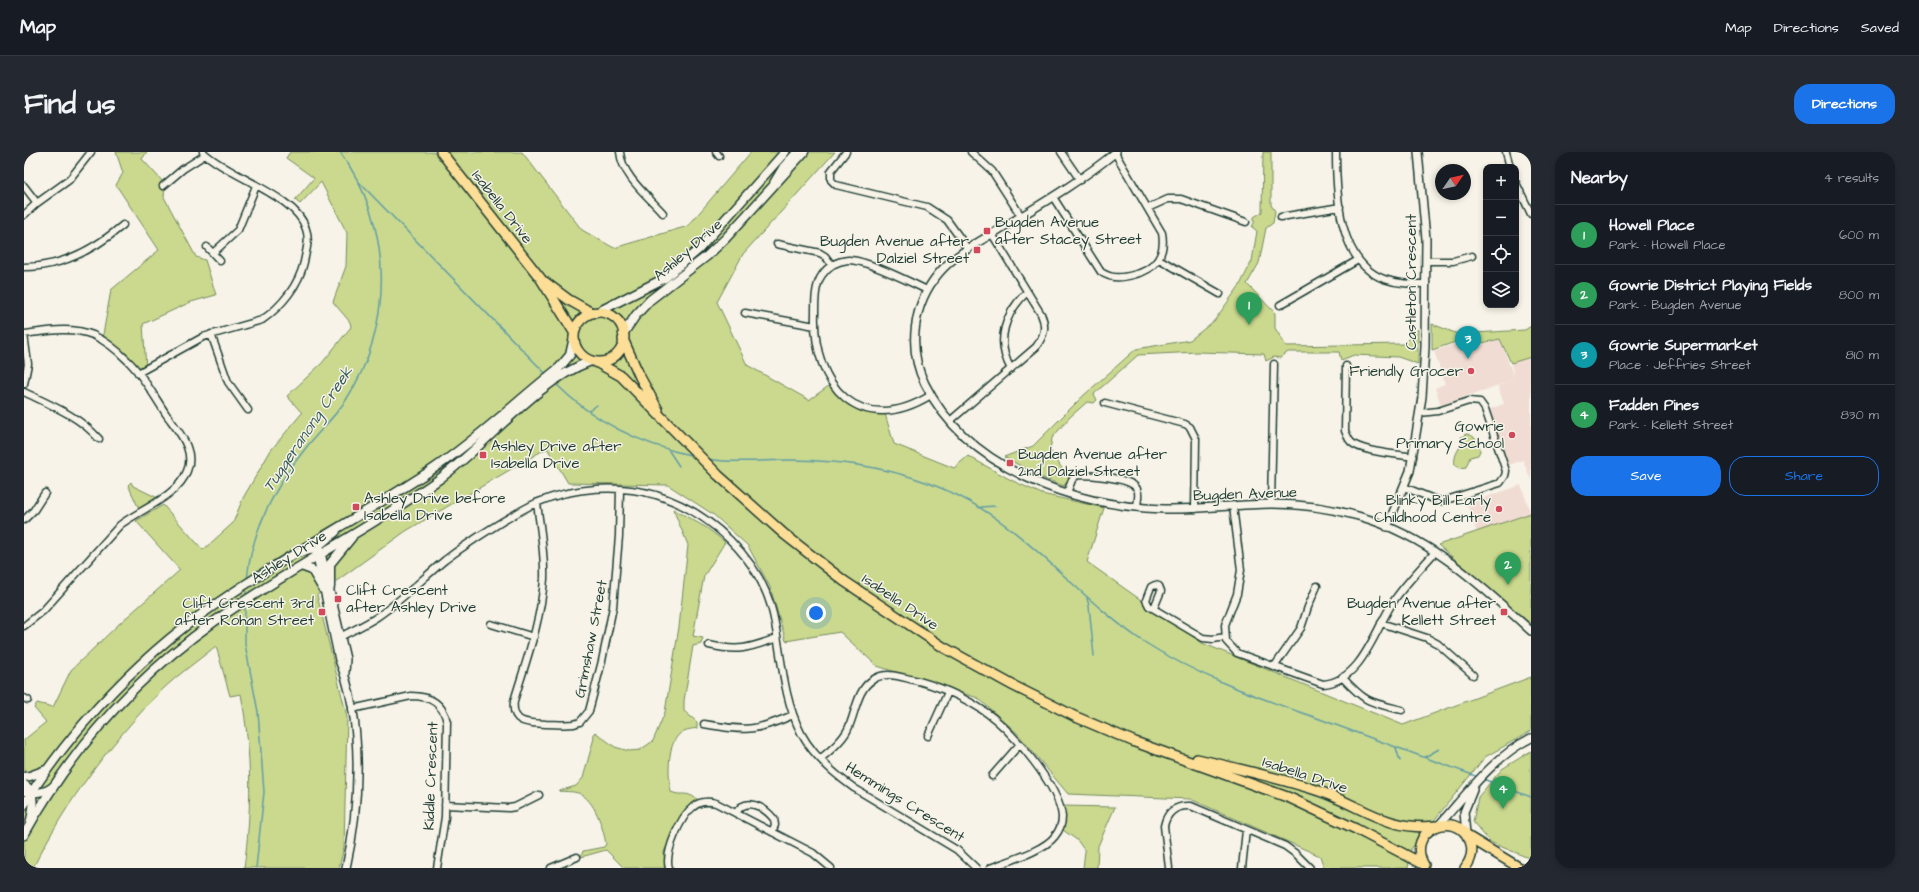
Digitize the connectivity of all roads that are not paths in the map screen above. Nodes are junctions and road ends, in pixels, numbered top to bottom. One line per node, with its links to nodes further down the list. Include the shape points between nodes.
1 (91, 152): 23 (street, via 69,180)
2 (441, 152): 45 (main road, Isabella Drive)
3 (620, 152): 26 (street, via 625,170)
4 (785, 152): 51 (main road, Ashley Drive, via 682,265 656,283)
5 (797, 152): 17 (street, via 783,167)
6 (804, 152): 17 (main road, Ashley Drive)
7 (846, 152): 36 (street, via 831,170 831,180 836,185 927,207 947,220)
8 (971, 152): 29 (street, via 992,171)
9 (1061, 152): 16 (street)
10 (1336, 152): 24 (street)
11 (1418, 152): 42 (street, Castleton Crescent)
12 (1506, 152): 15 (street)
13 (204, 153): 19 (street); 20 (street, via 227,171)
14 (1115, 153): 16 (street, Bugden Avenue); 25 (street)
15 (1509, 164)
16 (1080, 180): 22 (street, Bugden Avenue)
17 (772, 185): 57 (main road, Ashley Drive, via 707,256 650,300 636,315)
18 (24, 186): 23 (street)
19 (163, 186)
20 (256, 186): 37 (street, via 238,230); 55 (street, via 294,208 303,220 308,239 302,270 295,286 270,314 253,323)
21 (1519, 189): 27 (street)
22 (1053, 197): 29 (street, Bugden Avenue); 39 (street, via 1096,266 1107,276 1124,278 1138,274 1152,267)
23 (37, 203): 28 (street)
24 (1340, 207): 30 (street); 40 (street, via 1347,238)
25 (1148, 208): 31 (street, via 1168,200 1181,199); 39 (street, via 1162,233 1163,246)
26 (663, 213)
27 (1531, 214)
28 (24, 215)
29 (1021, 216): 33 (street, Bugden Avenue)
30 (1281, 218)
31 (1246, 222)
32 (123, 225): 44 (street, via 80,254 47,265)
33 (992, 234): 36 (street, Bugden Avenue); 48 (street)
34 (777, 244): 43 (street, via 820,253)
35 (207, 247): 37 (street)
36 (968, 249): 47 (street, Bugden Avenue, via 940,271)
37 (213, 253): 41 (street)
38 (1472, 256): 42 (street, via 1453,261)
39 (1159, 259): 49 (street)
40 (1358, 260): 46 (street, via 1383,279 1396,283); 50 (street)
41 (220, 261)
42 (1426, 261): 46 (street, Castleton Crescent)
43 (832, 265): 47 (street, via 855,260); 53 (street, via 818,283)
44 (24, 267)
45 (541, 279): 51 (main road, Isabella Drive, via 569,300); 56 (main road, Isabella Drive)
46 (1426, 284): 70 (street, Castleton Crescent)
47 (927, 290): 67 (street, Bugden Avenue, via 918,310 915,338 920,371)
48 (1027, 292): 61 (street, via 1012,310 1003,330 1003,351); 61 (street, via 1044,321 1044,332 1036,347)
49 (1220, 294)
50 (1280, 305)
51 (594, 313): 56 (main road, via 580,320); 57 (main road, via 613,317 620,325)
52 (745, 313): 53 (street)
53 (815, 326): 67 (street, via 820,355 829,380 844,398 866,408 893,410 913,405)
54 (24, 334): 63 (street, via 63,329 92,335 116,350); 64 (street, via 28,364)
55 (211, 334): 63 (street, via 188,344); 69 (street, via 228,382)
56 (574, 335): 58 (main road, via 580,353); 62 (main road, Ashley Drive, via 570,355)
57 (623, 336): 58 (main road, via 622,347 615,356 605,361); 71 (main road, Isabella Drive, via 640,377)
58 (594, 361): 62 (main road, Ashley Drive); 71 (main road, Isabella Drive, via 621,376)
59 (1274, 364): 82 (street)
60 (1346, 366): 76 (street, via 1347,438 1361,447)
61 (1010, 369): 72 (street)
62 (561, 371): 66 (main road, Ashley Drive)
63 (138, 373): 99 (street, via 187,447 189,466 184,480 174,490 120,525 43,611)
64 (24, 384)
65 (24, 392): 75 (street, via 69,414)
66 (535, 392): 86 (main road, Ashley Drive, via 452,456); 89 (main road, Ashley Drive, via 437,480)
67 (931, 394): 72 (street, Bugden Avenue)
68 (1104, 403): 74 (street, via 1185,424)
69 (248, 410)
70 (1420, 413): 76 (street, Castleton Crescent); 77 (street, via 1438,411 1476,400 1485,409 1506,471 1500,483 1443,501)
71 (662, 417): 117 (main road, Isabella Drive, via 718,475 762,515 844,581 912,628 1045,702 1115,734)
72 (950, 421): 80 (street, Bugden Avenue, via 982,450 1022,475)
73 (1198, 425): 74 (street)
74 (1192, 430): 85 (street, via 1196,442)
75 (99, 439)
76 (1413, 457): 77 (street, Castleton Crescent)
77 (1404, 487): 88 (street, Castleton Crescent)
78 (620, 489): 81 (street, Hemmings Crescent, via 578,491); 101 (street, Grimshaw Street, via 617,571 610,625 589,711 580,722 569,725 530,723 523,722 516,716 514,701); 104 (street, Hemmings Crescent, via 663,497 706,520 732,543 757,575 769,603)
79 (45, 493): 87 (street)
80 (1068, 493): 84 (street, Bugden Avenue); 84 (street, via 1072,480 1077,475 1115,478 1136,487)
81 (537, 503): 101 (street, Grimshaw Street, via 544,578); 103 (street, Hemmings Crescent, via 461,549 376,618)
82 (1271, 504): 83 (street, Bugden Avenue); 88 (street, Bugden Avenue, via 1331,509)
83 (1233, 506): 85 (street, Bugden Avenue); 102 (street, via 1241,570 1237,594 1225,625)
84 (1137, 508): 85 (street, Bugden Avenue)
85 (1195, 509)
86 (357, 515): 91 (street, via 320,545); 92 (main road, Ashley Drive)
87 (24, 520)
88 (1387, 527): 90 (street, Bugden Avenue)
89 (356, 532): 91 (main road, Ashley Drive); 95 (main road, via 330,564)
90 (1436, 552): 97 (street, via 1397,597); 100 (street, Bugden Avenue, via 1479,584)
91 (318, 553): 92 (street, via 308,550); 93 (main road, Ashley Drive); 95 (street)
92 (291, 555): 119 (main road, Ashley Drive, via 181,630 139,665 99,707)
93 (301, 566): 95 (main road, via 312,570); 122 (main road, Ashley Drive, via 185,643 128,694 102,722)
94 (1317, 586): 106 (street, via 1301,628)
95 (327, 588): 103 (street)
96 (1154, 608): 102 (street, via 1203,638 1213,640)
97 (1381, 623): 107 (street, via 1438,644); 108 (street, via 1368,651)
98 (491, 624): 101 (street)
99 (24, 626)
100 (1531, 631)
101 (534, 637)
102 (1225, 637): 106 (street, via 1237,653)
103 (338, 638): 110 (street, via 339,660)
104 (777, 638): 105 (street, via 741,649); 112 (street, Hemmings Crescent)
105 (709, 645)
106 (1274, 667): 108 (street, via 1322,684)
107 (1473, 675)
108 (1342, 677): 111 (street, via 1364,699)
109 (948, 692): 114 (street); 116 (street, via 988,714); 118 (street, via 916,680 893,675 875,678 863,689 851,722 841,739)
110 (352, 709): 128 (street, Kiddle Crescent, via 411,696 428,698 439,704 448,722); 137 (street, via 357,773 354,822)
111 (1402, 710)
112 (793, 715): 113 (street, via 754,729 732,729); 118 (street, Hemmings Crescent, via 801,733)
113 (704, 724)
114 (928, 736)
115 (1531, 738): 124 (street, via 1512,749)
116 (1020, 744): 120 (street); 143 (street, via 1037,766 1055,797 1061,810 1061,825 1056,836 1043,846)
117 (1162, 751): 130 (main road, Isabella Drive, via 1314,789 1404,826); 136 (main road, Isabella Drive, via 1290,798 1366,834)
118 (820, 759): 142 (street, Hemmings Crescent, via 854,788 957,850)
119 (48, 769): 121 (main road); 125 (main road, Ashley Drive)
120 (992, 776)
121 (24, 777)
122 (56, 783): 125 (street, via 43,792); 133 (main road, Ashley Drive)
123 (24, 784): 125 (street)
124 (1476, 785): 130 (street); 134 (street, via 1464,812)
125 (28, 791): 127 (main road, Ashley Drive); 133 (street, via 33,806)
126 (539, 795): 128 (street, via 509,808)
127 (24, 805)
128 (445, 805): 138 (street, Kiddle Crescent)
129 (736, 813): 132 (street); 132 (street, via 746,804 762,808 774,819); 140 (street, via 710,801 692,807 686,813 669,848)
130 (1438, 826): 134 (main road, Isabella Drive, via 1451,825); 136 (main road, via 1429,830 1421,842 1419,851)
131 (1246, 830): 144 (street, via 1191,806 1180,806 1173,810 1164,826); 145 (street); 146 (street, via 1285,846)
132 (772, 832): 141 (street, via 813,853)
133 (25, 833)
134 (1466, 835): 147 (main road, via 1472,854); 148 (main road)
135 (577, 857): 139 (street)
136 (1424, 866)
137 (346, 868)
138 (437, 868)
139 (551, 868)
140 (669, 868)
141 (830, 868)
142 (976, 868)
143 (990, 868)
144 (1169, 868)
145 (1242, 868)
146 (1310, 868)
147 (1465, 868)
148 (1520, 868)

